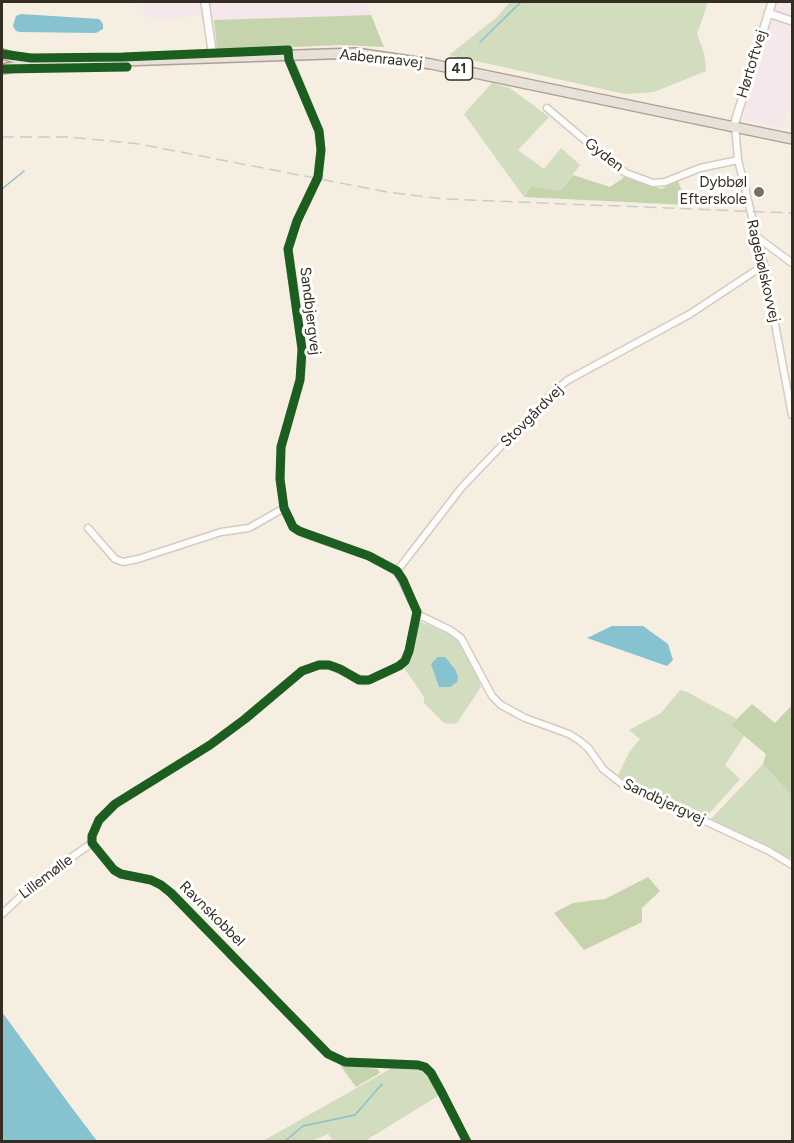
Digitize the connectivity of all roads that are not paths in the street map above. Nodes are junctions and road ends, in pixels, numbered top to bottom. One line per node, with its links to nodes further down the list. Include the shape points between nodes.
1 (205, 2): 7 (street)
2 (772, 2): 3 (street, Hørtoftvej)
3 (768, 14): 4 (street); 11 (street, Hørtoftvej)
4 (792, 21)
5 (2, 54): 8 (main road, Aabenraavej / 41); 9 (main road, 41)
6 (288, 55): 7 (main road, Aabenraavej / 41); 11 (main road, Aabenraavej / 41, via 356,53 401,58); 18 (street, Sandbjergvej, via 319,131 321,150 318,177 288,249 302,349 300,380 281,447)
7 (213, 58): 8 (main road, Aabenraavej / 41)
8 (34, 64): 9 (main road, Aabenraavej / 41)
9 (2, 68)
10 (547, 108): 13 (street, Gyden, via 626,173 653,183)
11 (735, 125): 12 (main road, Aabenraavej / 41); 13 (street, Ragebølskovvej)
12 (792, 139)
13 (738, 160): 14 (street, Ragebølskovvej)
14 (757, 237): 15 (street); 16 (street, Ragebølskovvej)
15 (792, 263)
16 (764, 265): 17 (street, Ragebølskovvej); 20 (street, Stovgårdvej, via 690,314 568,380 552,393 462,487)
17 (792, 415)
18 (284, 508): 19 (street, via 249,528 221,532 123,562 115,560); 20 (street, Sandbjergvej, via 298,531 369,556)
19 (88, 528)
20 (397, 571): 21 (street)
21 (417, 612): 22 (street, via 409,651 399,666 364,681 329,665 302,671 210,745 115,804 99,820); 23 (street, Sandbjergvej, via 461,638 492,696 501,705 580,741 603,769 622,784)
22 (92, 843): 24 (street, Lillemølle, via 35,883); 25 (street, Ravnskobbel, via 114,870 151,880 171,893 328,1054 345,1062 425,1067)
23 (791, 862)
24 (2, 914)
25 (467, 1142)

